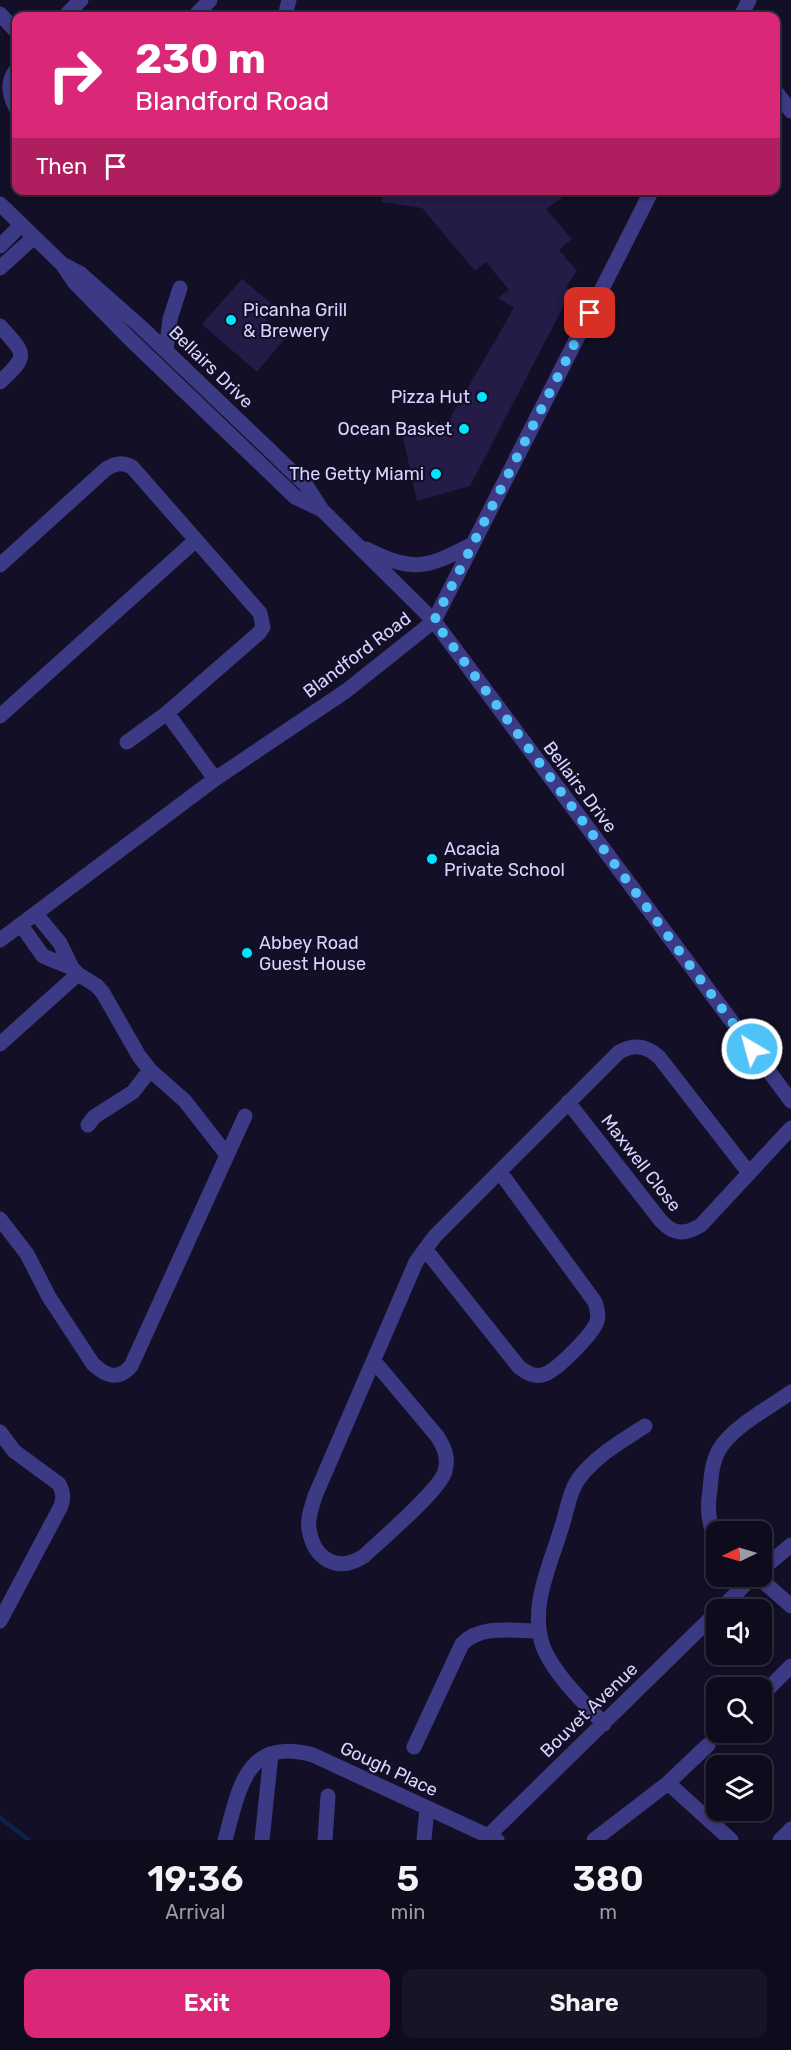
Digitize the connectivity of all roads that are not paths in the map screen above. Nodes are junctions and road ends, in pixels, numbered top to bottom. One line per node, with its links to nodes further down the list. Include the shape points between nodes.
1 (81, 0): 3 (street)
2 (210, 0): 4 (street)
3 (69, 12)
4 (199, 12)
5 (0, 14): 6 (street)
6 (12, 27)
7 (12, 78): 8 (street)
8 (12, 97)
9 (780, 97): 10 (street)
10 (791, 111)
11 (649, 195): 25 (street, Blandford Road)
12 (0, 204): 13 (street, Bellairs Drive)
13 (21, 225): 14 (street, Bellairs Drive); 15 (street)
14 (34, 237): 16 (street, Bellairs Drive); 17 (street)
15 (0, 246)
16 (62, 264): 20 (street, Bellairs Drive, via 81,274); 22 (street, Bellairs Drive, via 129,339 295,497)
17 (0, 268)
18 (180, 288): 20 (street)
19 (0, 326): 21 (street, via 17,345 21,359)
20 (166, 350): 22 (street, Bellairs Drive, via 306,485)
21 (0, 382)
22 (322, 510): 24 (street, Bellairs Drive)
23 (196, 540): 26 (street, via 132,467 114,464); 28 (street, via 260,614 263,627); 29 (street)
24 (352, 542): 25 (street, via 392,562 416,565 443,560); 27 (street, Bellairs Drive)
25 (471, 545): 27 (street, Blandford Road)
26 (0, 565)
27 (434, 621): 31 (street, Blandford Road, via 346,691); 38 (street, Bellairs Drive)
28 (167, 713): 30 (street); 31 (street)
29 (0, 716)
30 (127, 742)
31 (216, 779): 32 (street, Blandford Road)
32 (36, 914): 33 (street, Blandford Road); 35 (street, via 60,943)
33 (21, 925): 34 (street, Blandford Road); 35 (street, via 43,956)
34 (0, 940)
35 (75, 971): 36 (street); 37 (street, via 104,993)
36 (0, 1044)
37 (150, 1070): 41 (street, via 133,1092); 43 (street, via 184,1101)
38 (791, 1101)
39 (568, 1102): 44 (street); 45 (street, via 619,1052 641,1046 659,1057); 45 (street, Maxwell Close, via 661,1221 675,1232 701,1226)
40 (245, 1116): 43 (street)
41 (88, 1125)
42 (791, 1128): 45 (street, Maxwell Close)
43 (227, 1155): 46 (street, via 131,1366 118,1375 109,1375 93,1364 49,1297 27,1254)
44 (500, 1172): 47 (street); 47 (street, via 596,1302 597,1322 592,1332 554,1369 546,1374 528,1374)
45 (749, 1173)
46 (0, 1218)
47 (425, 1249): 48 (street)
48 (374, 1361): 48 (street, via 310,1513 308,1527 318,1550 333,1563 342,1565 364,1556 437,1486 446,1469 447,1459 437,1436)
49 (791, 1392): 52 (street, via 736,1431 719,1451 713,1465)
50 (645, 1426): 61 (street, via 605,1453 580,1477 545,1577)
51 (0, 1432): 59 (street, via 14,1451 59,1484 63,1498)
52 (710, 1521)
53 (791, 1545): 54 (street)
54 (772, 1561)
55 (743, 1587): 57 (street, Bouvet Avenue)
56 (768, 1587): 58 (street)
57 (731, 1599)
58 (791, 1606)
59 (0, 1621)
60 (706, 1623): 64 (street, Bouvet Avenue)
61 (539, 1631): 64 (street, via 555,1669); 66 (street, via 488,1631 470,1636 462,1644)
62 (791, 1666): 63 (street)
63 (772, 1685)
64 (604, 1724): 72 (street, Bouvet Avenue)
65 (708, 1745): 68 (street)
66 (414, 1747)
67 (271, 1754): 70 (street, Gough Place, via 287,1750 313,1755); 73 (street, via 246,1773); 74 (street)
68 (668, 1783): 77 (street); 78 (street)
69 (327, 1796): 75 (street)
70 (428, 1808): 72 (street, Gough Place); 76 (street)
71 (791, 1829): 79 (street)
72 (493, 1838)
73 (225, 1840)
74 (262, 1840)
75 (325, 1840)
76 (424, 1840)
77 (594, 1840)
78 (731, 1840)
79 (780, 1840)

